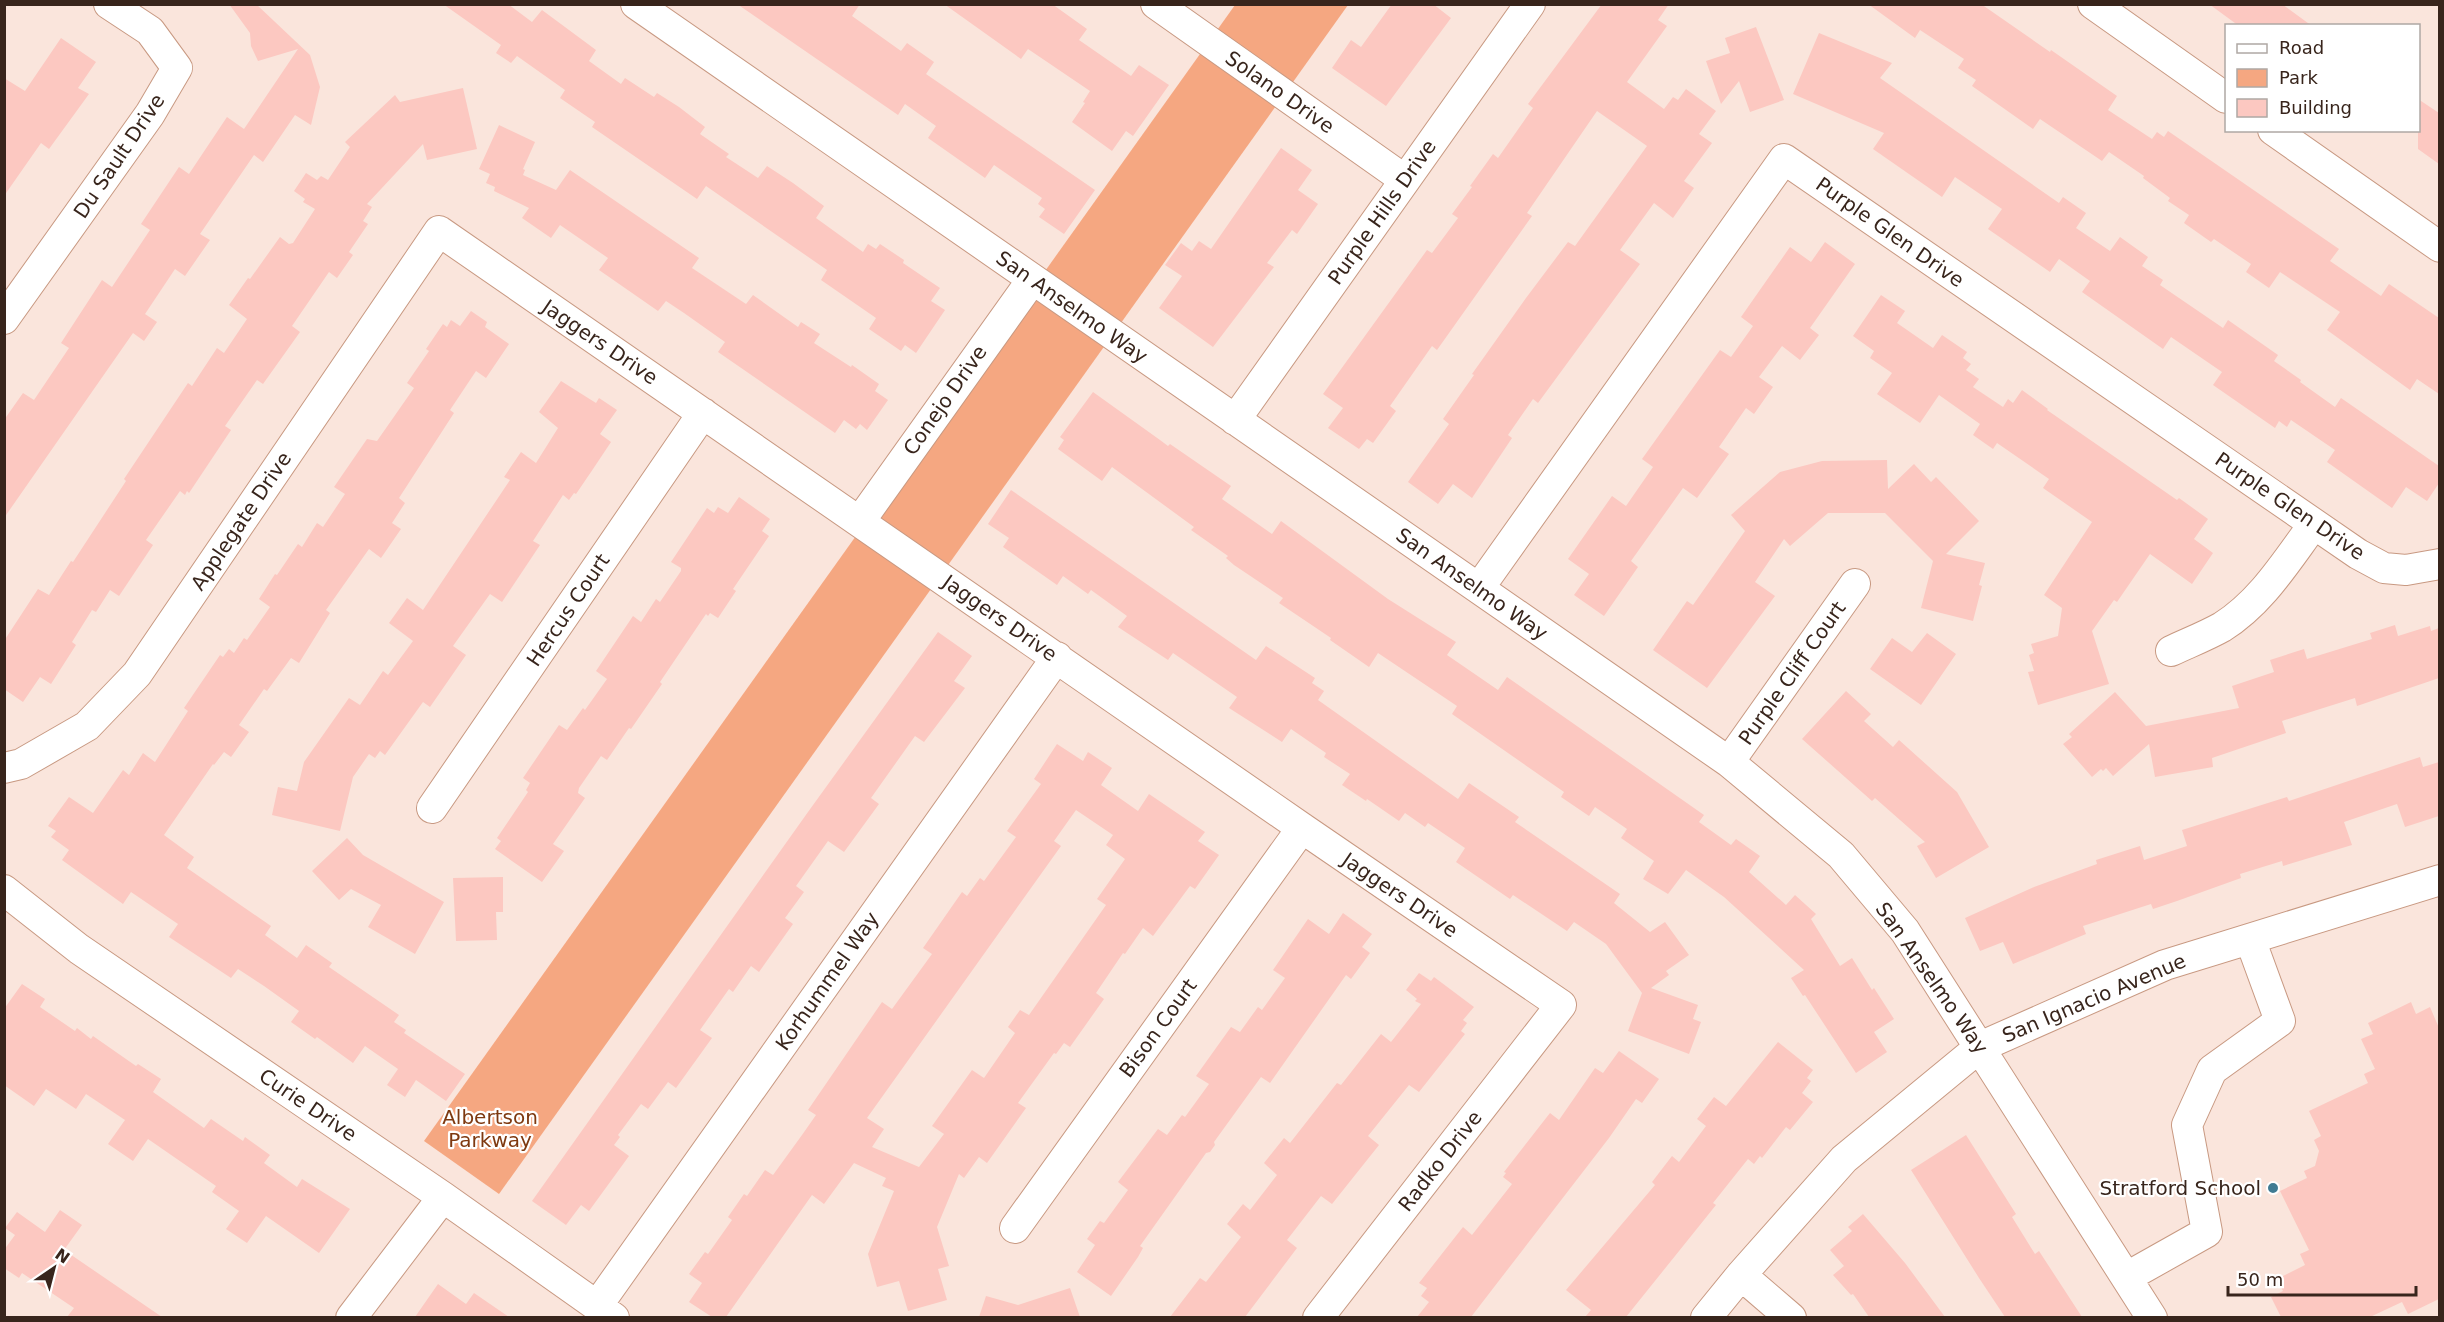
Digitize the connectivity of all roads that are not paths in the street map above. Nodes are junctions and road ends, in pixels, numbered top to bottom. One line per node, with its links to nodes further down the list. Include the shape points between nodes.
1 (109, 4): 12 (street, Du Sault Drive, via 150,31 177,68 150,114)
2 (636, 4): 11 (street, San Anselmo Way)
3 (1156, 4): 8 (street, Solano Drive)
4 (1530, 4): 8 (street, Purple Hills Drive)
5 (2093, 4): 6 (street)
6 (2225, 97)
7 (2276, 132): 10 (street)
8 (1405, 180): 14 (street, Purple Hills Drive)
9 (439, 231): 13 (street, Jaggers Drive); 23 (street, Applegate Drive, via 137,674 87,726 21,764)
10 (2439, 247)
11 (1032, 280): 14 (street, San Anselmo Way); 15 (street, Conejo Drive)
12 (4, 320)
13 (703, 412): 15 (street, Jaggers Drive); 24 (street, Hercus Court)
14 (1236, 420): 19 (street, San Anselmo Way)
15 (860, 521): 21 (street, Jaggers Drive)
16 (2314, 524): 17 (street, Purple Glen Drive, via 2384,568 2406,570); 19 (street, Purple Glen Drive, via 1784,159); 20 (street, via 2253,603 2222,627)
17 (2439, 564)
18 (1855, 584): 22 (street, Purple Cliff Court)
19 (1479, 588): 22 (street, San Anselmo Way)
20 (2171, 651)
21 (1057, 657): 25 (street, Jaggers Drive); 35 (street, Korhummel Way)
22 (1729, 762): 30 (street, San Anselmo Way, via 1841,855 1905,932)
23 (4, 768)
24 (432, 808)
25 (1302, 828): 29 (street, Jaggers Drive); 32 (street, Bison Court)
26 (2439, 879): 28 (street, San Ignacio Avenue)
27 (4, 890): 31 (street, Curie Drive, via 79,949)
28 (2250, 939): 30 (street, San Ignacio Avenue, via 2165,966); 34 (street, via 2280,1021 2212,1070 2187,1125 2207,1232)
29 (1561, 1005): 37 (street, Radko Drive)
30 (1980, 1047): 33 (street, San Ignacio Avenue, via 1844,1159); 34 (street, San Anselmo Way)
31 (442, 1197): 35 (street, Curie Drive); 36 (street)
32 (1015, 1228)
33 (1741, 1275): 38 (street, San Ignacio Avenue); 39 (street)
34 (2127, 1277): 40 (street, San Anselmo Way)
35 (605, 1312)
36 (351, 1317)
37 (1318, 1317)
38 (1706, 1317)
39 (1791, 1317)
40 (2152, 1317)

